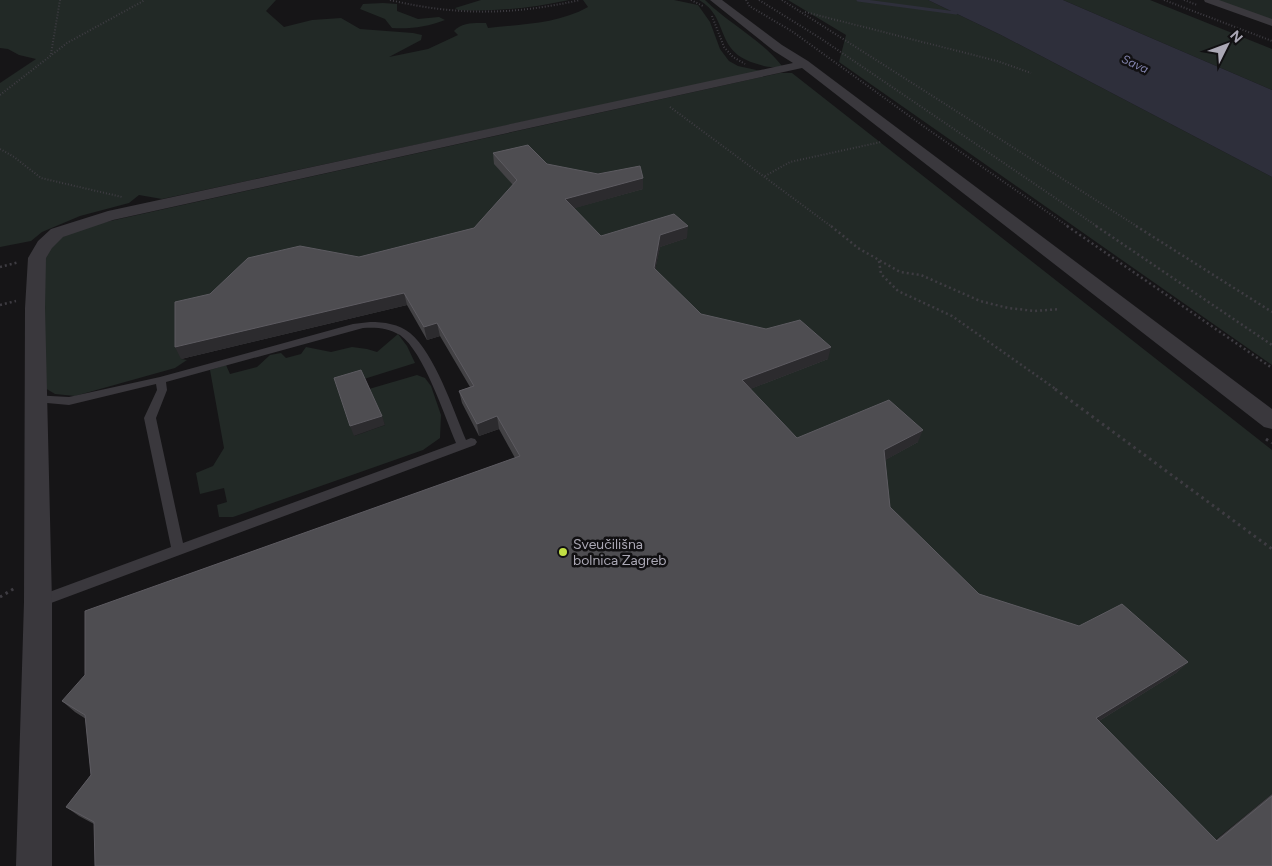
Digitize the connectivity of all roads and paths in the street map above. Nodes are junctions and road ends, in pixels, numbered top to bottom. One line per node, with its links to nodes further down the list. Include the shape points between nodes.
1 (60, 0): 15 (path)
2 (145, 0): 15 (path)
3 (390, 0): 4 (path, via 426,10 464,14 537,9)
4 (580, 0)
5 (691, 0): 10 (path)
6 (759, 0): 28 (path, via 836,48)
7 (782, 0): 12 (path)
8 (1164, 0): 14 (path)
9 (1209, 0): 13 (street)
10 (709, 6): 16 (street); 17 (path, via 719,39 731,56 744,64)
11 (751, 7): 29 (path, via 793,32)
12 (800, 10): 18 (path, via 997,61); 27 (path)
13 (1272, 23)
14 (1272, 41)
15 (51, 55): 19 (path)
16 (804, 64): 17 (street); 32 (street)
17 (775, 70): 20 (street)
18 (1031, 73)
19 (0, 96)
20 (655, 96): 23 (path); 24 (street)
21 (884, 141): 23 (path, via 790,162)
22 (0, 149): 24 (path, via 41,178)
23 (764, 176): 25 (path)
24 (154, 206): 31 (street, via 82,223 58,233 44,245 37,258)
25 (879, 261): 26 (path, via 980,301 1035,311); 33 (path, via 881,274 898,291 952,316 1023,364)
26 (1060, 309)
27 (1272, 312)
28 (1272, 345)
29 (1272, 368)
30 (160, 380): 31 (lane, via 69,401); 34 (lane, via 162,390 150,418); 34 (lane, via 356,326 392,326 408,336 418,349 467,444)
31 (36, 398): 35 (street)
32 (1272, 421)
33 (1272, 549)
34 (178, 550): 35 (lane)
35 (38, 602): 36 (street)
36 (34, 866)

